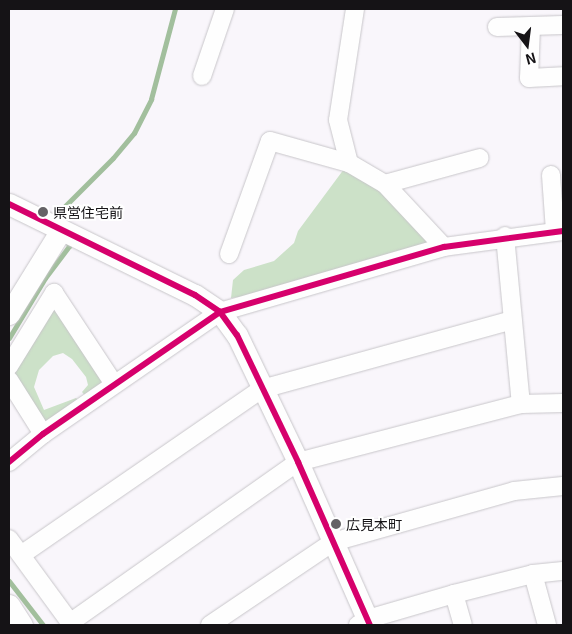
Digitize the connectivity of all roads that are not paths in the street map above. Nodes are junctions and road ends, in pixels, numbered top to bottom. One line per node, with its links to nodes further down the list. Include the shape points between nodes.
1 (225, 9): 6 (street)
2 (355, 9): 9 (street, via 338,120)
3 (563, 25): 5 (street)
4 (497, 27): 5 (street)
5 (531, 27): 7 (street, via 529,78)
6 (202, 76)
7 (563, 76)
8 (480, 158): 11 (street)
9 (349, 162): 11 (street); 17 (street, via 270,141)
10 (552, 175): 14 (street)
11 (385, 184): 16 (street)
12 (9, 204): 13 (street)
13 (61, 230): 18 (street, via 195,295); 19 (street)
14 (559, 231): 15 (street)
15 (505, 236): 16 (street); 20 (street)
16 (444, 247): 18 (street)
17 (229, 254)
18 (220, 312): 23 (street); 24 (street, via 237,335)
19 (9, 314)
20 (512, 320): 24 (street); 26 (street)
21 (9, 366): 23 (street, via 54,293)
22 (9, 380): 27 (street)
23 (114, 384): 27 (street)
24 (262, 389): 29 (street); 33 (street)
25 (563, 403): 26 (street)
26 (521, 404): 29 (street)
27 (43, 434): 28 (street)
28 (9, 462)
29 (298, 462): 32 (street); 39 (street)
30 (563, 486): 32 (street, via 514,491)
31 (9, 539): 33 (street)
32 (333, 542): 38 (street); 41 (street)
33 (21, 555): 39 (street)
34 (563, 571): 35 (street)
35 (533, 574): 36 (street); 43 (street)
36 (454, 594): 38 (street); 42 (street)
37 (9, 605): 40 (street)
38 (365, 623)
39 (72, 624)
40 (22, 625)
41 (210, 625)
42 (462, 625)
43 (547, 625)

